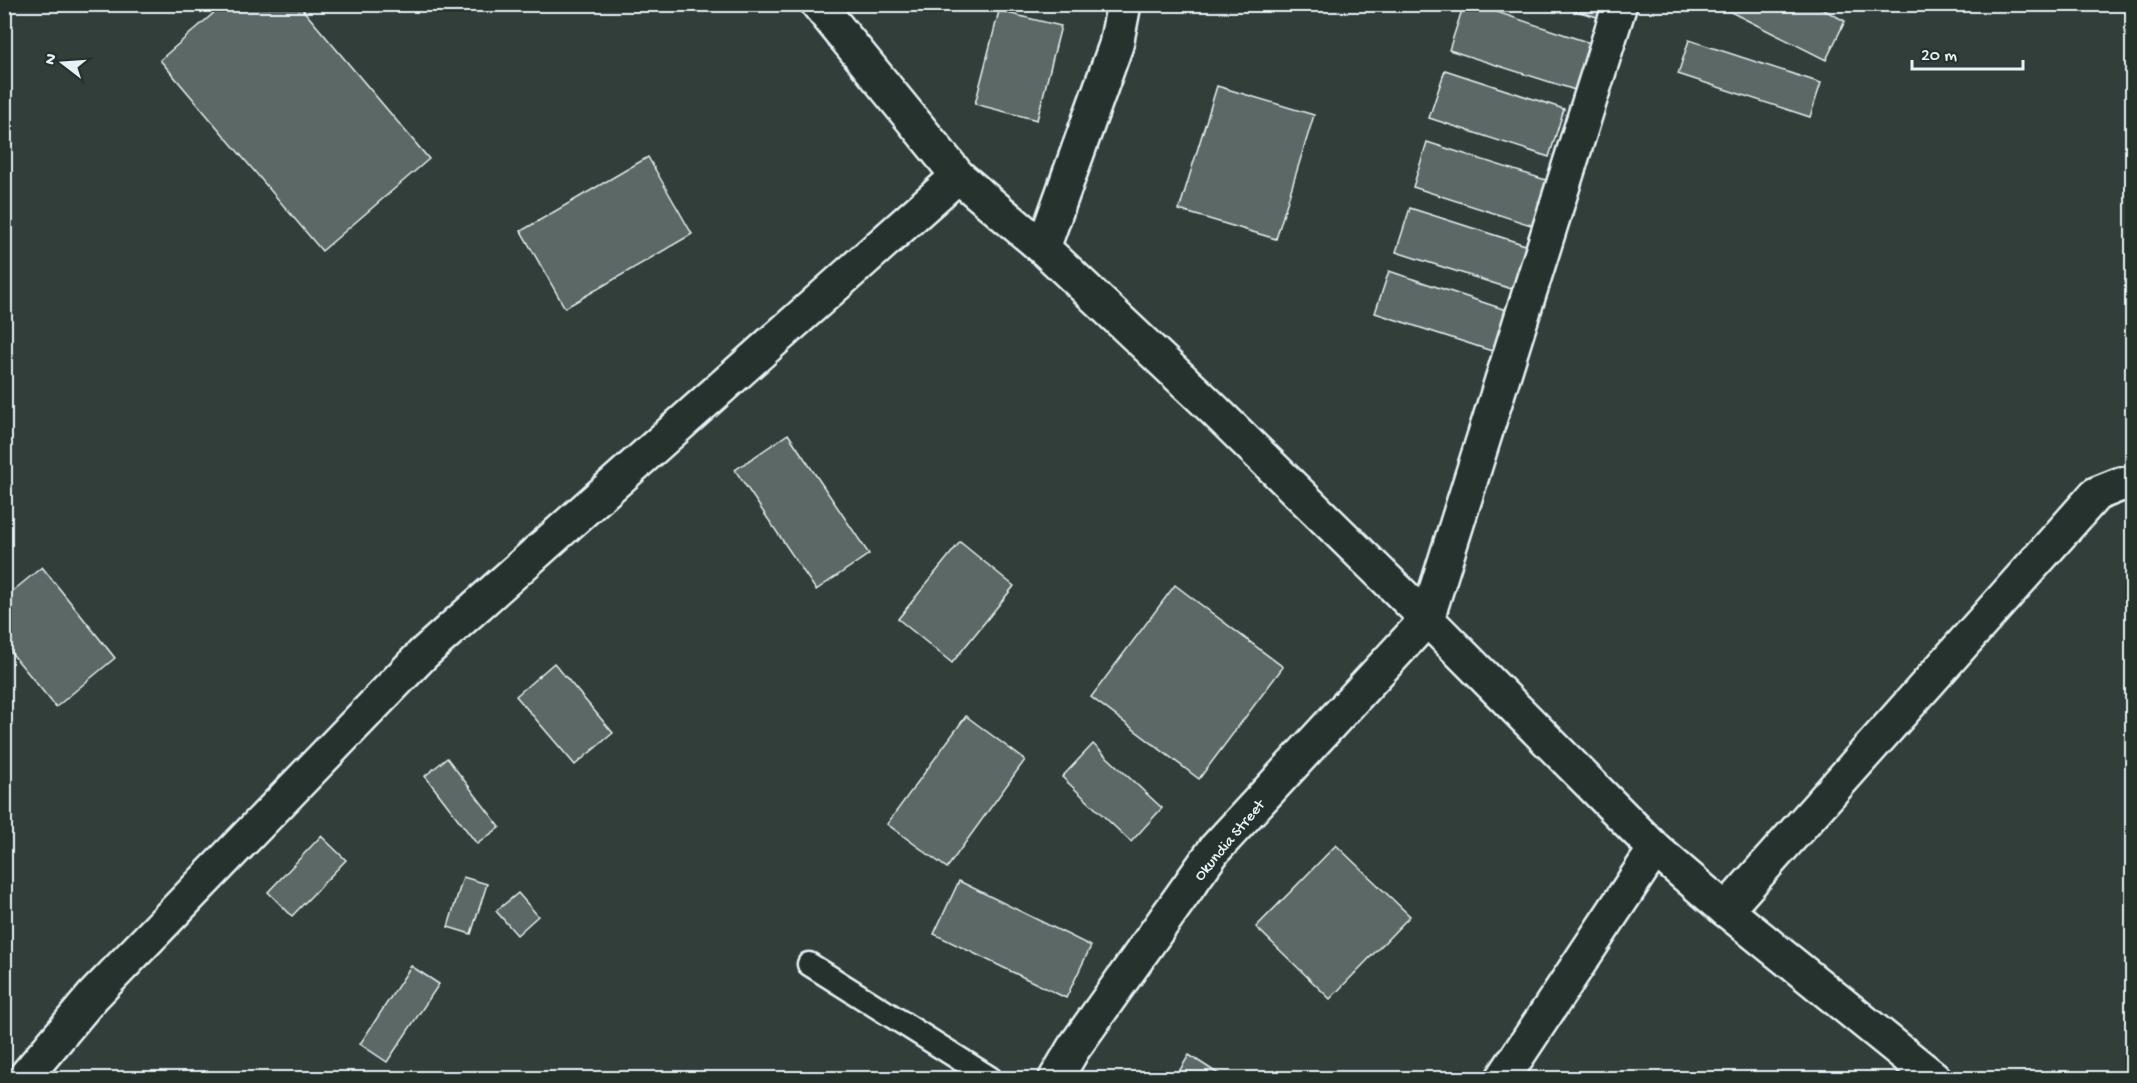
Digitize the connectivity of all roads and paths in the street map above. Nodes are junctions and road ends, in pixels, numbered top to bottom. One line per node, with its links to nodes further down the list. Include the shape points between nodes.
1 (818, 4): 4 (street)
2 (1124, 4): 5 (street, via 1116,45)
3 (1620, 4): 7 (street)
4 (958, 176): 5 (street); 11 (street, via 423,654 93,996)
5 (1043, 248): 7 (street)
6 (2133, 485): 9 (street, via 2121,484 2096,494)
7 (1427, 620): 8 (street); 13 (street, Okundia Street, via 1215,849)
8 (1655, 849): 9 (street); 14 (street)
9 (1726, 910): 15 (street)
10 (809, 964): 12 (lane)
11 (24, 1078)
12 (990, 1078)
13 (1056, 1078)
14 (1503, 1078)
15 (1934, 1078)

